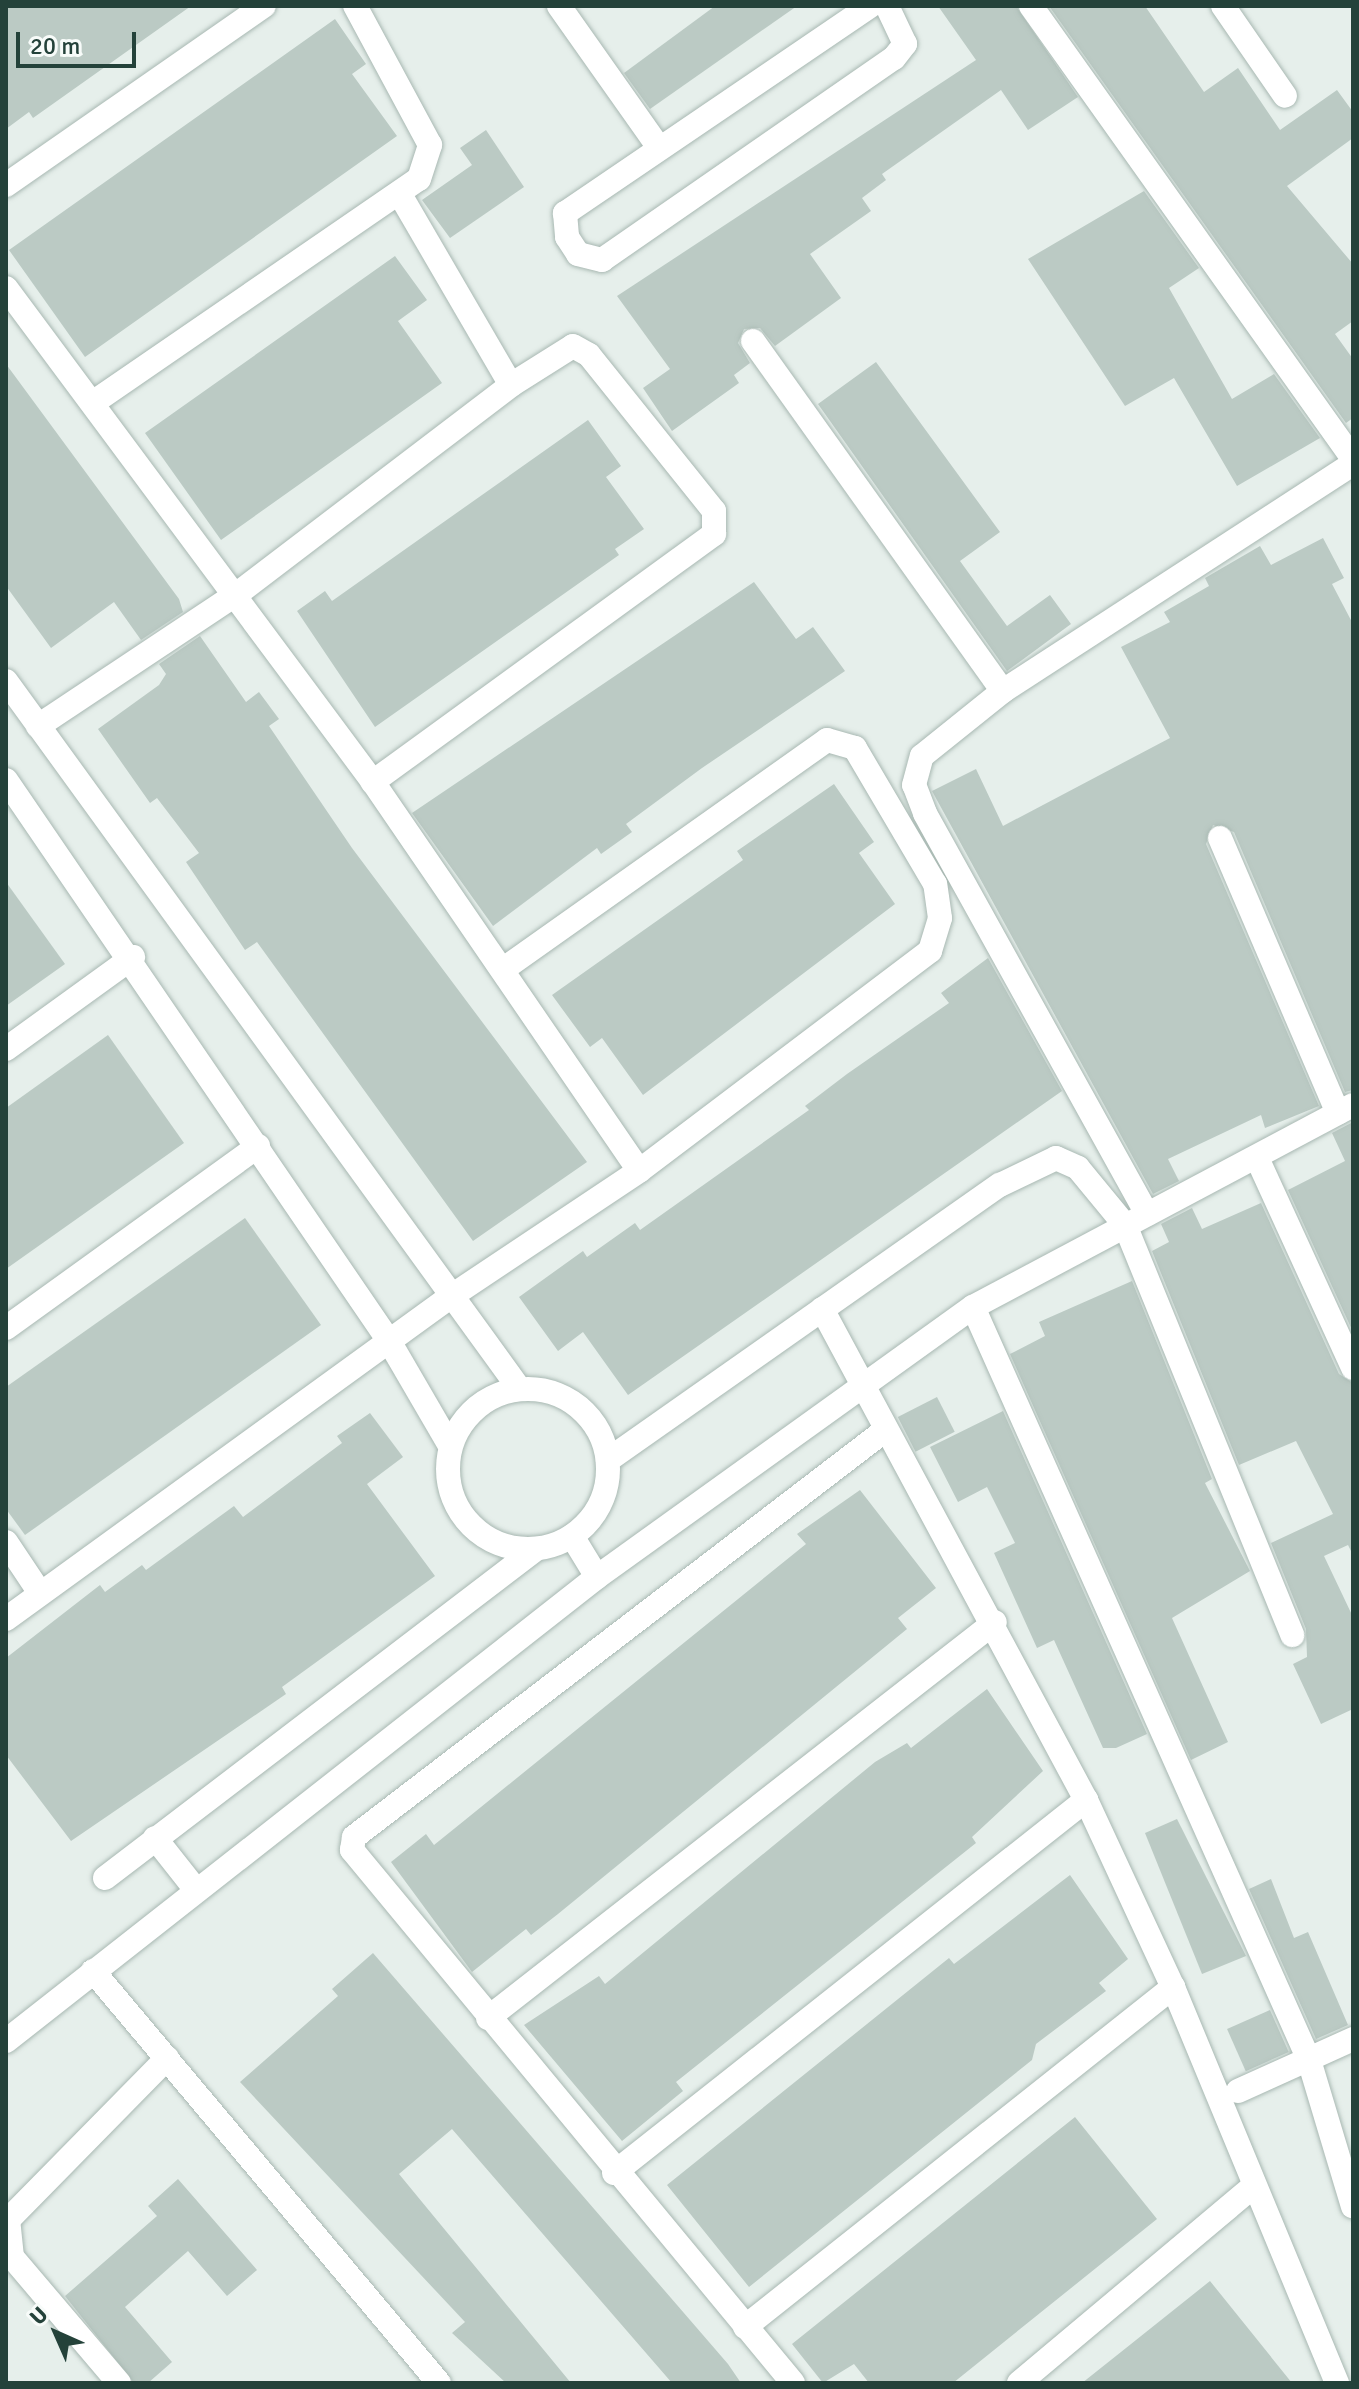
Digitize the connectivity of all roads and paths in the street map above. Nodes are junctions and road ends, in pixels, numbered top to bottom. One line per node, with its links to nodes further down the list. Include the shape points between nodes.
1 (264, 6): 10 (street)
2 (355, 6): 11 (street, via 430,145 419,179)
3 (559, 6): 9 (street)
4 (870, 6): 9 (street)
5 (887, 6): 9 (street, via 905,44 894,58 602,260 578,254 567,237 565,213)
6 (1031, 6): 16 (street)
7 (1223, 6): 8 (street)
8 (1285, 96)
9 (659, 148)
10 (6, 185)
11 (402, 198): 14 (street); 15 (street)
12 (6, 288): 15 (street)
13 (753, 341): 19 (street)
14 (511, 385): 17 (street); 22 (street, via 573,346 589,355 714,511 714,534)
15 (94, 402): 17 (street)
16 (1353, 461): 19 (street)
17 (237, 594): 20 (street); 22 (street)
18 (6, 681): 20 (street)
19 (1003, 691): 31 (street, via 922,756 914,785)
20 (38, 726): 33 (street)
21 (6, 780): 24 (street)
22 (373, 782): 25 (street)
23 (1220, 838): 27 (street)
24 (133, 957): 26 (street); 28 (street)
25 (505, 968): 30 (street); 30 (street, via 827,740 855,748 935,884 940,918 930,951)
26 (6, 1049)
27 (1346, 1109): 29 (street)
28 (258, 1146): 36 (street); 37 (street)
29 (1257, 1158): 31 (street); 38 (street)
30 (639, 1171): 33 (street)
31 (1147, 1214): 32 (street)
32 (1125, 1225): 34 (street); 35 (street, via 1078,1168 1056,1158 1000,1185); 51 (street)
33 (450, 1297): 37 (street); 40 (street)
34 (973, 1307): 39 (street); 62 (street)
35 (822, 1309): 39 (street); 43 (street)
36 (6, 1328)
37 (389, 1341): 42 (street); 48 (street)
38 (1353, 1368)
39 (863, 1384): 41 (street); 47 (street)
40 (519, 1388): 42 (street, via 489,1398 465,1418); 43 (street, via 551,1391 579,1405 599,1430)
41 (884, 1431): 50 (street); 58 (street, via 354,1837 357,1860)
42 (450, 1446): 46 (street, via 447,1478 456,1508 478,1532 505,1546)
43 (608, 1460): 44 (street, via 605,1491)
44 (572, 1536): 46 (street); 47 (street)
45 (6, 1542): 48 (street)
46 (536, 1549): 53 (street)
47 (597, 1577): 55 (street)
48 (40, 1593): 49 (street)
49 (6, 1619)
50 (995, 1622): 52 (street); 58 (street)
51 (1292, 1635)
52 (1086, 1800): 57 (street); 64 (street)
53 (155, 1838): 54 (street); 55 (street)
54 (105, 1878)
55 (196, 1890): 56 (street)
56 (93, 1971): 60 (street); 61 (street)
57 (1173, 1987): 65 (street); 67 (street)
58 (488, 2018): 64 (street)
59 (1353, 2039): 62 (street)
60 (6, 2041)
61 (167, 2058): 68 (street, via 8,2220 12,2257); 69 (street)
62 (1309, 2060): 63 (street); 66 (street)
63 (1238, 2091)
64 (614, 2173): 67 (street)
65 (1254, 2186): 71 (street); 72 (street)
66 (1353, 2207)
67 (745, 2327): 70 (street)
68 (119, 2383)
69 (439, 2383)
70 (793, 2383)
71 (1019, 2383)
72 (1337, 2383)

